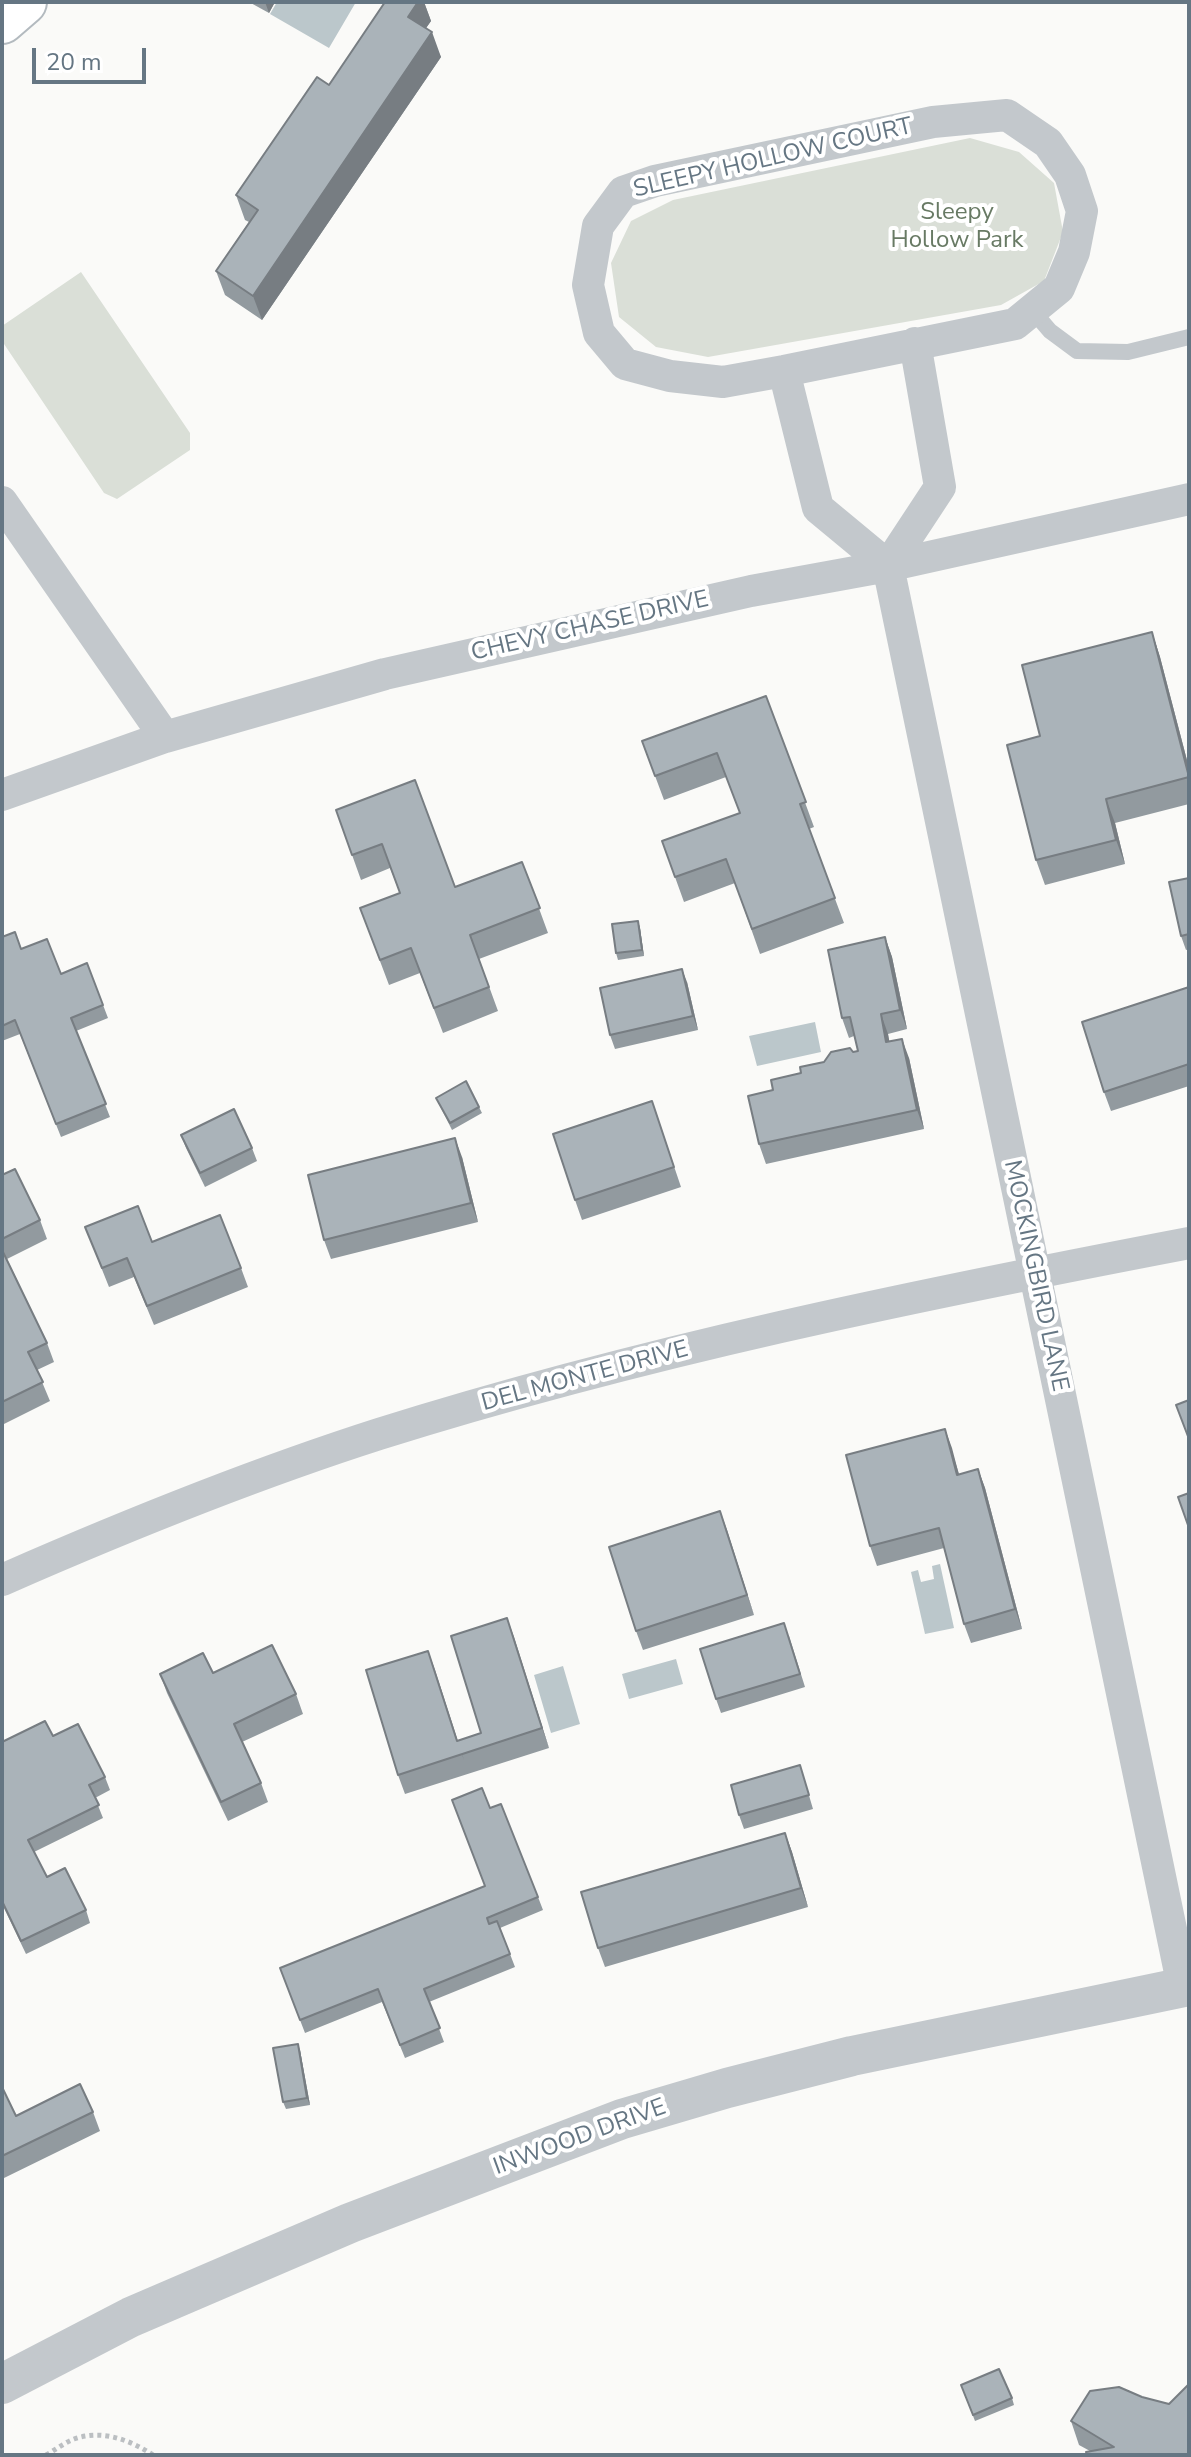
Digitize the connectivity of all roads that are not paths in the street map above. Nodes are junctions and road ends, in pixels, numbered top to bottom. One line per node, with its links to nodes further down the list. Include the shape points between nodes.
1 (24, 2): 2 (main road)
2 (2, 21)
3 (1032, 310): 4 (lane, via 1077,351 1128,352); 5 (street, SLEEPY HOLLOW COURT, via 1015,324); 6 (street, SLEEPY HOLLOW COURT, via 1059,288 1074,252 1082,211 1070,175 1048,143 1007,115 933,122 623,192 598,226 588,285 599,333 625,364 723,382)
4 (1189, 337)
5 (915, 343): 6 (street, SLEEPY HOLLOW COURT); 9 (street, via 940,487)
6 (784, 371): 9 (street, via 818,508)
7 (1189, 499): 9 (street, CHEVY CHASE DRIVE)
8 (2, 502): 10 (street)
9 (888, 566): 10 (street, CHEVY CHASE DRIVE, via 751,591 385,674); 13 (street, MOCKINGBIRD LANE)
10 (165, 737): 11 (street, CHEVY CHASE DRIVE)
11 (2, 795)
12 (1189, 1243): 13 (street, DEL MONTE DRIVE)
13 (1035, 1272): 14 (street, DEL MONTE DRIVE, via 699,1346 378,1435 235,1485); 15 (street, MOCKINGBIRD LANE)
14 (2, 1580)
15 (1186, 1986): 16 (street, INWOOD DRIVE, via 852,2056 622,2119 322,2235 131,2317)
16 (2, 2384)

